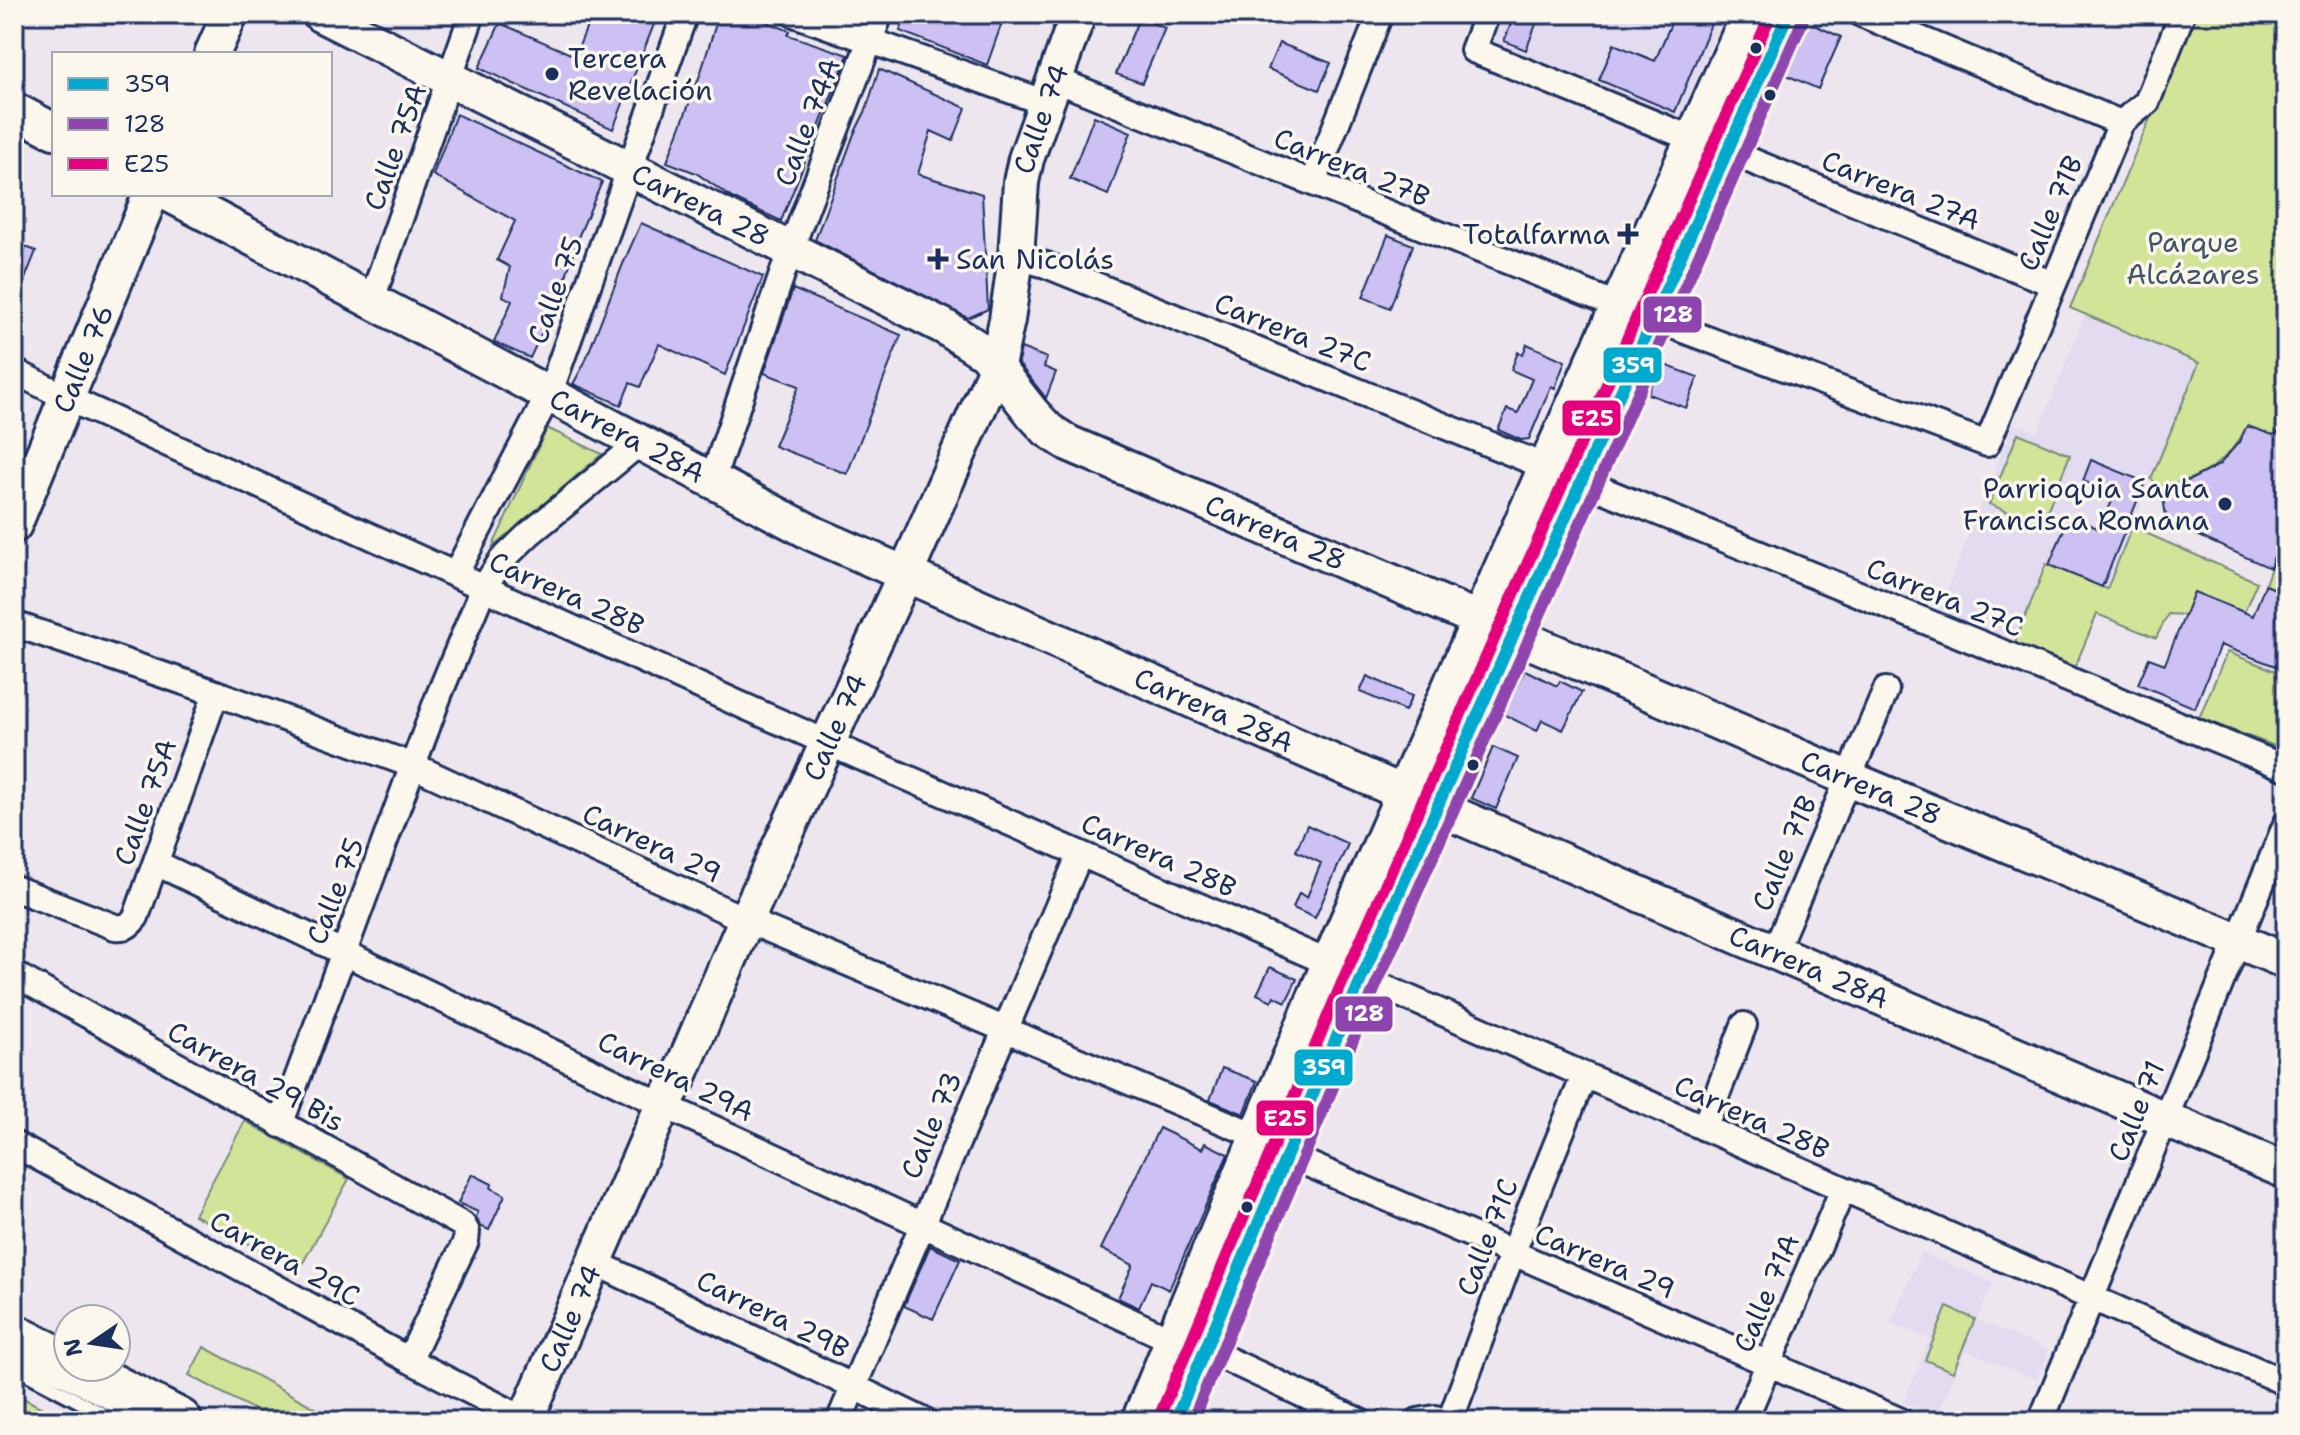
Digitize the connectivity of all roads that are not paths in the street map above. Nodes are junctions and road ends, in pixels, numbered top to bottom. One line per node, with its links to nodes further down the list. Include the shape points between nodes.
1 (230, 14): 15 (street)
2 (320, 14): 16 (street, Carrera 28)
3 (472, 14): 16 (street, Calle 75A)
4 (685, 14): 23 (street, Calle 75)
5 (794, 14): 14 (street, Carrera 27B)
6 (880, 14): 14 (street, Calle 74A)
7 (1078, 14): 17 (street, Calle 74)
8 (1380, 14): 24 (street)
9 (1487, 14): 21 (street, via 1473,50)
10 (1749, 14): 21 (street)
11 (1788, 14): 22 (street)
12 (1861, 14): 19 (street)
13 (2182, 14): 19 (street, Calle 71B, via 2147,102)
14 (870, 41): 17 (street, Carrera 27B); 27 (street, Calle 74A)
15 (213, 52)
16 (451, 79): 23 (street, Carrera 28); 30 (street, Calle 75A)
17 (1050, 91): 24 (street, Carrera 27B); 28 (street, Calle 74, via 1021,182)
18 (14, 110): 20 (street)
19 (2121, 123): 29 (street, Calle 71B)
20 (52, 130)
21 (1693, 139): 31 (street)
22 (1727, 151): 29 (street, Carrera 27A); 32 (street)
23 (630, 168): 27 (street, Carrera 28); 35 (street, Calle 75)
24 (1313, 183): 31 (street, Carrera 27B)
25 (150, 196): 36 (street, Calle 76)
26 (173, 196): 30 (street, Carrera 28A)
27 (790, 251): 33 (street, Carrera 28, via 943,326); 40 (street, Calle 74A)
28 (1016, 257): 33 (street, Calle 74); 39 (street, Carrera 27C)
29 (2053, 284): 38 (street, Calle 71B)
30 (372, 299): 35 (street, Carrera 28A)
31 (1619, 306): 32 (street, Carrera 27B); 39 (street)
32 (1653, 318): 38 (street, Carrera 27B); 41 (street)
33 (997, 366): 44 (street, Calle 74); 46 (street, Carrera 28, via 1033,414 1068,443)
34 (14, 371): 36 (street, Carrera 28B)
35 (550, 392): 37 (street, Carrera 28A); 43 (street, Calle 75)
36 (67, 398): 42 (street, Calle 76); 43 (street, Carrera 28B)
37 (642, 441): 40 (street, Carrera 28A); 45 (street, Calle 75, via 529,534 501,561)
38 (1987, 444)
39 (1546, 467): 46 (street)
40 (713, 478): 44 (street, Carrera 28A, via 814,534)
41 (1581, 481): 48 (street); 53 (street, Carrera 27C)
42 (14, 525)
43 (455, 575): 45 (street, Carrera 28B)
44 (905, 575): 51 (street, Calle 74); 55 (street, Carrera 28A)
45 (483, 589): 51 (street, Carrera 28B); 52 (street, Calle 75)
46 (1480, 619): 48 (street, Carrera 28); 55 (street)
47 (14, 624): 50 (street, Carrera 29)
48 (1514, 633): 54 (street, Carrera 28); 56 (street)
49 (1886, 690): 54 (street, Calle 71B)
50 (216, 693): 52 (street, Carrera 29); 59 (street, Calle 75A)
51 (828, 743): 58 (street, Carrera 28B); 61 (street, Calle 74)
52 (414, 766): 61 (street, Carrera 29); 64 (street, Calle 75)
53 (2286, 768)
54 (1848, 778): 62 (street, Carrera 28); 63 (street, Calle 71B)
55 (1404, 793): 56 (street, Carrera 28A); 66 (street)
56 (1437, 807): 63 (street, Carrera 28A); 68 (street)
57 (2286, 824): 62 (street, Calle 71)
58 (1080, 854): 66 (street, Carrera 28B); 70 (street, Calle 73)
59 (156, 863): 60 (street, Calle 75A, via 136,917 125,928); 64 (street, Carrera 29A)
60 (16, 896)
61 (746, 920): 70 (street, Carrera 29); 72 (street, Calle 74)
62 (2238, 941): 65 (street, Carrera 28); 73 (street, Calle 71)
63 (1775, 951): 73 (street, Carrera 28A)
64 (345, 952): 72 (street, Carrera 29A); 74 (street, Calle 75)
65 (2286, 961)
66 (1329, 963): 68 (street, Carrera 28B); 76 (street)
67 (14, 974): 74 (street, Carrera 29 Bis)
68 (1362, 977): 71 (street, Carrera 28B); 78 (street)
69 (1744, 1025): 75 (street)
70 (1005, 1030): 76 (street, Carrera 29); 81 (street, Calle 73)
71 (1584, 1076): 75 (street, Carrera 28B); 82 (street, Calle 71C)
72 (663, 1105): 81 (street, Carrera 29A); 83 (street, Calle 74)
73 (2165, 1118): 79 (street, Carrera 28A); 84 (street, Calle 71)
74 (280, 1125): 89 (street, Carrera 29 Bis, via 454,1219 467,1232)
75 (1704, 1128): 80 (street, Carrera 28B)
76 (1257, 1136): 86 (street)
77 (14, 1144): 89 (street, Carrera 29C)
78 (1287, 1155): 82 (street, Carrera 29); 87 (street)
79 (2286, 1171)
80 (1843, 1189): 84 (street, Carrera 28B); 90 (street, Calle 71A)
81 (921, 1225): 86 (street, Carrera 29A); 94 (street, Calle 73)
82 (1512, 1254): 90 (street, Carrera 29); 104 (street, Calle 71C)
83 (594, 1262): 94 (street, Carrera 29B); 95 (street, Calle 74)
84 (2091, 1298): 93 (street, Carrera 28B); 107 (street, Calle 71)
85 (14, 1337): 88 (highway)
86 (1172, 1340): 100 (street)
87 (1205, 1349): 101 (street); 102 (street)
88 (52, 1356)
89 (409, 1360): 95 (street, Carrera 29C)
90 (1768, 1364): 105 (street, Calle 71A); 106 (street, Carrera 29)
91 (14, 1367): 96 (lane)
92 (105, 1383): 97 (highway)
93 (2286, 1383)
94 (852, 1386): 98 (street, Calle 73); 99 (street, Carrera 29B)
95 (526, 1420)
96 (116, 1421)
97 (179, 1421)
98 (839, 1421)
99 (925, 1421)
100 (1139, 1421)
101 (1175, 1421)
102 (1359, 1421)
103 (1418, 1421): 104 (street)
104 (1447, 1421)
105 (1744, 1421)
106 (1901, 1421)
107 (2041, 1421)

